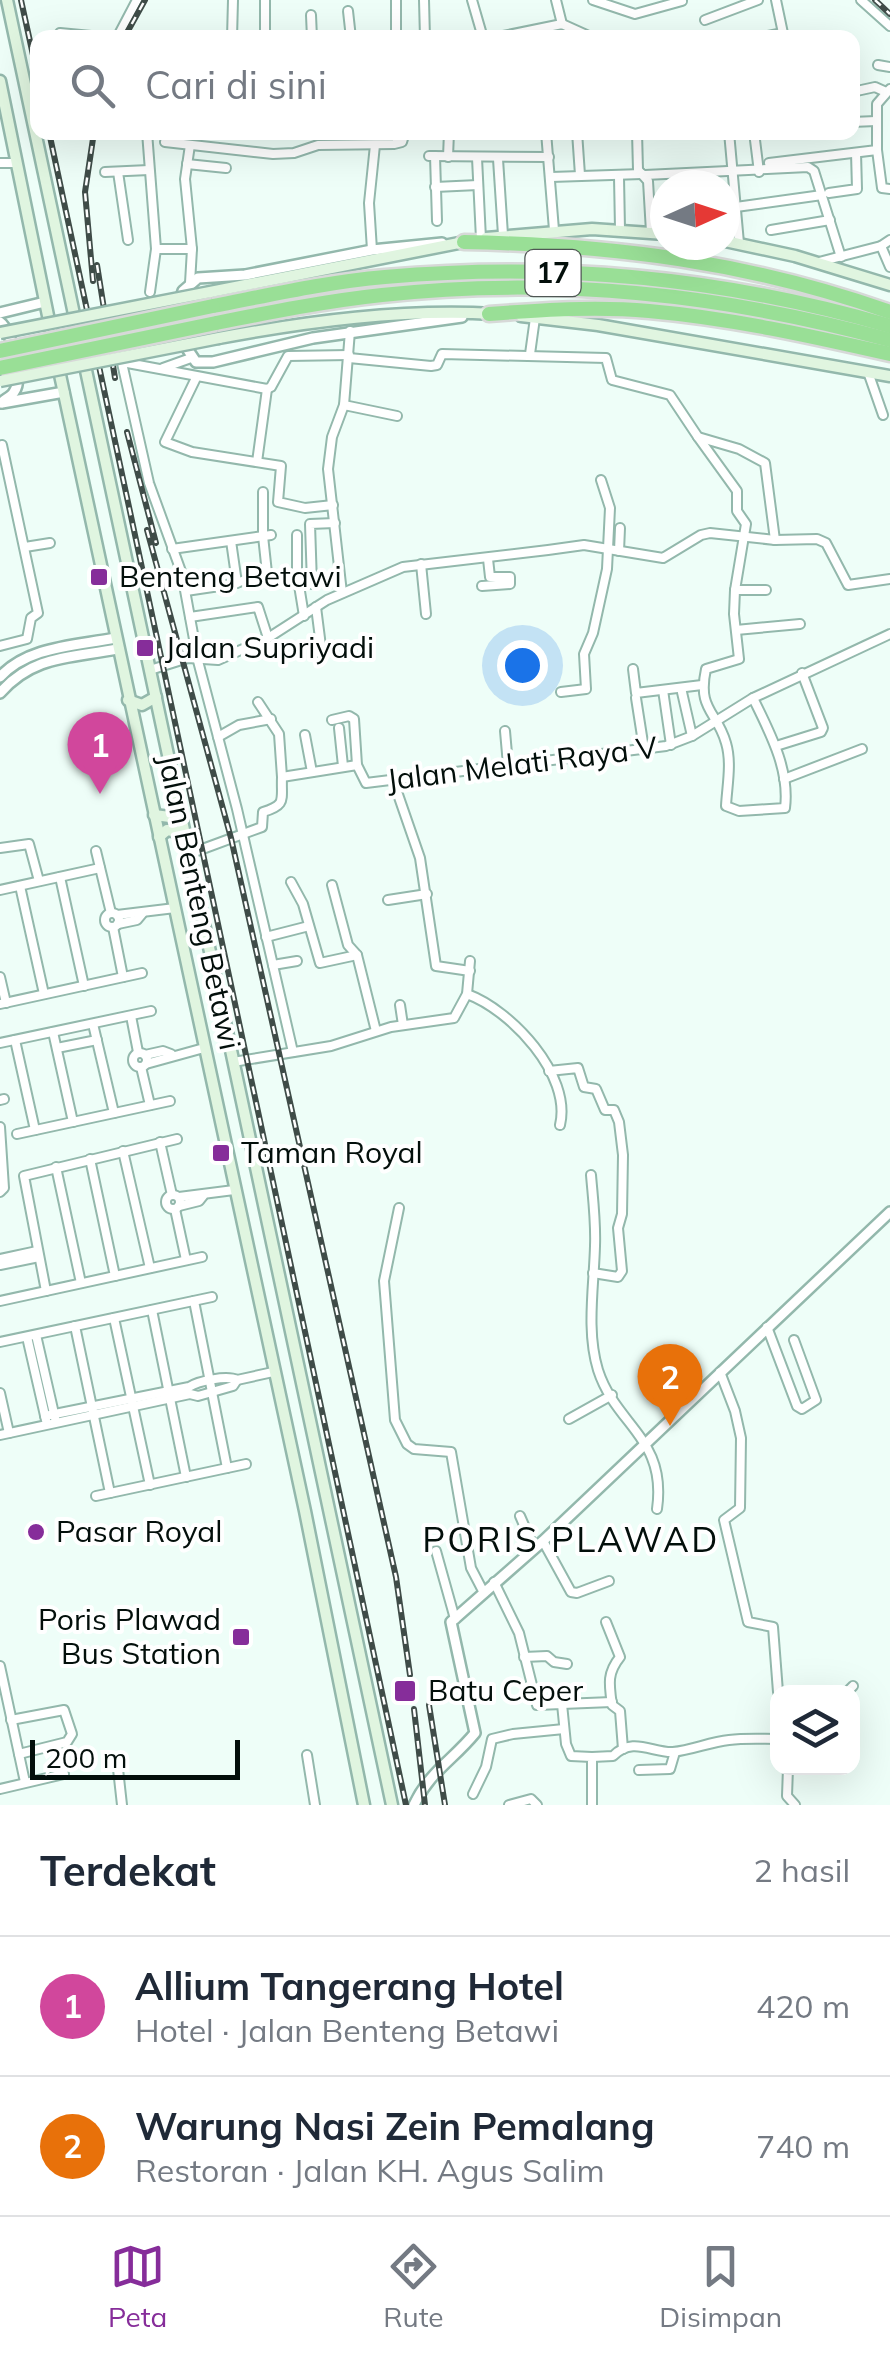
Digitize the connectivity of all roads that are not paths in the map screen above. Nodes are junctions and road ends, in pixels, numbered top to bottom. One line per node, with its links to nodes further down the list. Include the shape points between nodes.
1 (7, 0): 37 (main road, Jalan Benteng Betawi)
2 (137, 0): 20 (street)
3 (233, 0): 21 (street)
4 (265, 0): 22 (street)
5 (396, 0): 25 (street)
6 (424, 0): 26 (street)
7 (472, 0): 27 (street)
8 (556, 0): 18 (street)
9 (593, 0): 14 (street, via 635,14)
10 (758, 0): 17 (street)
11 (776, 0): 31 (street)
12 (861, 0): 19 (street)
13 (682, 1): 14 (street)
14 (663, 4)
15 (348, 11): 24 (street)
16 (312, 14): 23 (street)
17 (705, 20)
18 (566, 25): 28 (street); 29 (street); 30 (street)
19 (890, 26)
20 (119, 30)
21 (232, 30)
22 (266, 30)
23 (312, 30)
24 (350, 30)
25 (396, 30)
26 (425, 30)
27 (481, 30)
28 (548, 30)
29 (568, 30)
30 (576, 30)
31 (783, 30)
32 (878, 66): 33 (street)
33 (890, 67)
34 (0, 83): 38 (main road, Jalan Benteng Betawi)
35 (860, 90): 36 (street)
36 (888, 90): 39 (street, via 877,104)
37 (30, 99)
38 (4, 120): 55 (main road, Jalan Benteng Betawi)
39 (876, 121): 40 (street); 57 (street)
40 (860, 122)
41 (37, 140): 55 (main road); 67 (main road, Jalan Benteng Betawi)
42 (148, 140): 69 (street)
43 (317, 140): 52 (street)
44 (401, 140): 54 (street)
45 (448, 140): 59 (street)
46 (547, 140): 60 (street)
47 (578, 140): 77 (street)
48 (638, 140): 75 (street)
49 (730, 140): 70 (street)
50 (755, 140): 74 (street)
51 (165, 142): 53 (street)
52 (318, 144): 53 (street, via 273,154); 54 (street)
53 (190, 145): 64 (street)
54 (375, 145): 101 (street)
55 (14, 146): 56 (street); 66 (main road, Jalan Benteng Betawi)
56 (0, 149)
57 (877, 150): 58 (street); 82 (street, via 882,188)
58 (856, 153): 65 (street); 83 (street, via 857,189)
59 (448, 157): 61 (street); 81 (street, via 432,156)
60 (549, 157): 62 (street); 78 (street)
61 (477, 158): 62 (street); 80 (street)
62 (498, 159): 92 (street)
63 (0, 163): 66 (street)
64 (186, 164): 68 (street); 99 (street)
65 (769, 164)
66 (18, 168): 67 (main road, via 26,162); 109 (main road, Jalan Benteng Betawi)
67 (43, 168): 182 (main road, Jalan Benteng Betawi)
68 (226, 168)
69 (149, 170): 72 (street); 100 (street)
70 (732, 170)
71 (105, 172): 72 (street)
72 (118, 172): 94 (street)
73 (740, 172): 74 (street)
74 (759, 172): 83 (street, via 808,167)
75 (643, 174): 76 (street); 79 (street); 84 (street)
76 (650, 174)
77 (580, 175): 78 (street); 79 (street)
78 (551, 177): 89 (street)
79 (619, 177): 88 (street)
80 (478, 185): 81 (street); 93 (street)
81 (435, 186): 87 (street)
82 (890, 190)
83 (825, 194): 85 (street); 86 (street)
84 (650, 200)
85 (740, 206)
86 (830, 220): 90 (street); 102 (street)
87 (437, 222)
88 (620, 229): 89 (main road); 91 (main road)
89 (554, 230): 92 (main road)
90 (771, 230)
91 (650, 232)
92 (503, 235): 93 (main road)
93 (481, 238): 96 (main road)
94 (128, 240)
95 (890, 240): 98 (street)
96 (464, 242): 101 (street); 108 (main road); 110 (highway, via 687,259 818,287)
97 (740, 243): 103 (main road)
98 (881, 246): 102 (street); 104 (street)
99 (192, 248): 100 (street); 105 (street)
100 (156, 249): 107 (street)
101 (372, 250): 105 (street)
102 (841, 257): 103 (street)
103 (819, 262): 106 (main road)
104 (890, 267)
105 (190, 283): 125 (street, via 178,308)
106 (890, 285)
107 (150, 292)
108 (211, 299): 115 (highway, 17, via 391,276 570,273 745,290); 119 (main road, bridge); 121 (highway, 17, bridge)
109 (45, 302): 111 (street); 134 (main road, Jalan Benteng Betawi)
110 (890, 312)
111 (0, 313)
112 (488, 314): 113 (main road); 117 (main road); 118 (street); 123 (highway, via 649,311)
113 (534, 318): 122 (street); 129 (main road)
114 (0, 322): 135 (street, via 8,329 18,374 14,392)
115 (890, 326)
116 (114, 328): 126 (street)
117 (218, 331): 120 (highway, 17, via 386,294 570,287 744,304); 127 (highway, 17, bridge); 132 (main road, bridge)
118 (350, 332): 124 (street); 125 (street, via 213,362)
119 (0, 334)
120 (890, 340)
121 (0, 350)
122 (530, 354): 124 (street, via 442,354 434,366); 139 (street, via 606,358 612,380 670,395)
123 (890, 354)
124 (349, 356): 133 (street, via 290,356); 136 (street)
125 (191, 358): 128 (street)
126 (122, 363): 128 (street); 155 (street, via 149,483)
127 (0, 368)
128 (162, 368): 131 (street)
129 (868, 372): 130 (main road); 137 (street)
130 (890, 376)
131 (196, 378): 133 (street); 142 (street, via 164,442)
132 (0, 381)
133 (267, 390): 142 (street)
134 (64, 392): 135 (street); 177 (main road, Jalan Benteng Betawi)
135 (0, 403)
136 (344, 405): 138 (street); 145 (street, via 328,453)
137 (884, 414)
138 (397, 416)
139 (698, 437): 150 (street, via 737,491); 152 (street, via 766,463)
140 (13, 443): 141 (street)
141 (1, 445): 154 (street)
142 (257, 462): 145 (street, via 282,466 278,502)
143 (601, 480): 156 (street, via 610,508)
144 (263, 492): 148 (street)
145 (333, 505): 146 (street)
146 (336, 524): 162 (street, via 310,524); 167 (street)
147 (620, 528): 157 (street)
148 (267, 535): 151 (street); 161 (street, via 267,574)
149 (298, 535): 170 (street)
150 (745, 538): 152 (street); 157 (street, via 706,533 663,558); 164 (street)
151 (231, 540): 155 (street); 161 (street)
152 (775, 540): 160 (street, via 826,543 848,585)
153 (50, 543): 154 (street)
154 (24, 548): 176 (street, via 38,610 27,639)
155 (172, 549): 166 (street)
156 (608, 549): 157 (street); 158 (street, via 571,544); 188 (street, via 606,582 584,654 586,689)
157 (619, 551)
158 (488, 559): 159 (street); 163 (street, via 490,578 510,577 510,584)
159 (421, 564): 167 (street); 169 (street)
160 (890, 578)
161 (237, 583): 166 (street)
162 (312, 584)
163 (482, 586)
164 (736, 590): 165 (street); 173 (street)
165 (766, 590)
166 (186, 591): 171 (street)
167 (342, 593): 168 (street)
168 (316, 607): 170 (street); 179 (street)
169 (426, 614)
170 (304, 616): 175 (street)
171 (190, 617): 175 (street, via 258,607); 180 (street)
172 (800, 624): 173 (street)
173 (736, 630): 185 (street, via 739,660 706,669)
174 (890, 634): 183 (street, Jalan Melati Raya V)
175 (268, 638): 180 (street, via 218,660)
176 (1, 642)
177 (116, 644): 178 (street); 193 (main road, Jalan Benteng Betawi)
178 (86, 649): 184 (street, via 25,657); 189 (street, via 28,668)
179 (322, 654)
180 (198, 661): 182 (street); 202 (street)
181 (633, 669): 187 (street, via 636,693)
182 (150, 670): 190 (main road, Jalan Benteng Betawi)
183 (802, 673): 192 (street, Jalan Melati Raya V); 204 (street, via 823,728)
184 (0, 676)
185 (702, 685): 186 (street); 197 (street)
186 (681, 688): 187 (street); 201 (street)
187 (664, 690): 203 (street)
188 (560, 692)
189 (0, 693)
190 (156, 697): 193 (main road, via 142,705); 195 (main road, Jalan Benteng Betawi)
191 (636, 698): 205 (street)
192 (752, 698): 197 (street, Jalan Melati Raya V); 204 (street)
193 (128, 700): 198 (main road, Jalan Benteng Betawi)
194 (258, 702): 196 (street)
195 (158, 710): 198 (main road, via 142,713); 214 (main road, Jalan Benteng Betawi)
196 (271, 719): 202 (street); 211 (street, via 279,734)
197 (715, 722): 201 (street, Jalan Melati Raya V); 213 (street, via 730,758 726,806 785,808)
198 (134, 725): 215 (main road, Jalan Benteng Betawi)
199 (505, 732): 208 (street)
200 (305, 734): 210 (street)
201 (692, 736): 203 (street, Jalan Melati Raya V)
202 (218, 737): 217 (street)
203 (671, 745): 205 (street, Jalan Melati Raya V)
204 (776, 746): 213 (street)
205 (644, 749): 208 (street, Jalan Melati Raya V)
206 (862, 749): 213 (street)
207 (357, 765): 209 (street, Jalan Melati Raya V); 209 (street, via 353,717 335,724); 212 (street, Jalan Melati Raya V, via 366,783)
208 (508, 765): 212 (street, Jalan Melati Raya V)
209 (343, 766): 210 (street, Jalan Melati Raya V)
210 (312, 772): 211 (street, Jalan Melati Raya V)
211 (282, 776): 217 (street, via 279,808 265,810 262,826)
212 (393, 780): 229 (street)
213 (784, 780)
214 (180, 809): 215 (main road, via 170,818); 216 (main road, Jalan Benteng Betawi)
215 (154, 814): 218 (main road, Jalan Benteng Betawi)
216 (184, 833): 218 (main road, via 167,830); 221 (main road, Jalan Benteng Betawi)
217 (242, 834): 221 (street); 234 (street)
218 (159, 836): 231 (main road, Jalan Benteng Betawi)
219 (0, 848): 224 (street, via 29,844)
220 (96, 852): 222 (street)
221 (189, 854): 259 (main road, Jalan Benteng Betawi)
222 (100, 868): 223 (street); 232 (street)
223 (60, 877): 224 (street); 241 (street)
224 (39, 881): 227 (street)
225 (291, 882): 233 (street)
226 (332, 885): 235 (street, via 348,945)
227 (20, 886): 228 (street); 242 (street)
228 (0, 890)
229 (427, 894): 230 (street); 243 (street, via 436,966 470,966)
230 (388, 900)
231 (175, 908): 232 (street); 256 (main road, Jalan Benteng Betawi)
232 (115, 920): 240 (street)
233 (308, 926): 234 (street); 235 (street, via 320,963)
234 (266, 936): 237 (street)
235 (357, 955): 251 (street)
236 (296, 962): 237 (street)
237 (273, 965): 257 (street)
238 (142, 973): 240 (street)
239 (0, 977): 244 (street)
240 (123, 977): 241 (street)
241 (84, 986): 242 (street)
242 (44, 994): 244 (street)
243 (467, 994): 249 (street, via 454,1018); 260 (street, via 527,1039)
244 (3, 1004)
245 (400, 1006): 249 (street)
246 (151, 1011): 247 (street)
247 (131, 1016): 248 (street); 258 (street)
248 (93, 1024): 250 (street); 253 (street)
249 (402, 1026): 251 (street)
250 (53, 1032): 252 (street); 255 (street)
251 (376, 1032): 257 (street)
252 (15, 1040): 254 (street); 267 (street)
253 (97, 1040): 255 (street); 263 (street)
254 (0, 1043)
255 (56, 1048): 264 (street)
256 (204, 1048): 258 (street); 275 (main road, Jalan Benteng Betawi)
257 (293, 1052): 259 (street)
258 (142, 1060): 262 (street)
259 (234, 1062): 350 (main road, Jalan Benteng Betawi)
260 (549, 1071): 265 (street, via 563,1103); 285 (street, via 578,1068 584,1087 596,1089 604,1110 618,1117 622,1271)
261 (170, 1101): 262 (street)
262 (150, 1106): 263 (street)
263 (114, 1113): 264 (street)
264 (73, 1122): 267 (street)
265 (560, 1125)
266 (0, 1127): 276 (street)
267 (35, 1130): 268 (street)
268 (17, 1134)
269 (177, 1138): 270 (street)
270 (160, 1142): 271 (street); 277 (street)
271 (123, 1151): 272 (street); 284 (street)
272 (90, 1159): 273 (street); 286 (street)
273 (56, 1166): 280 (street, via 24,1176); 287 (street)
274 (592, 1175): 285 (street)
275 (234, 1190): 277 (street); 299 (main road, Jalan Benteng Betawi)
276 (2, 1191)
277 (176, 1202): 282 (street)
278 (399, 1208): 323 (street, via 384,1281 395,1420 414,1449 451,1452 472,1568)
279 (890, 1212): 295 (street)
280 (38, 1254): 283 (street); 288 (street)
281 (202, 1257): 282 (street)
282 (186, 1260): 284 (street)
283 (0, 1262)
284 (150, 1268): 286 (street)
285 (593, 1272): 304 (street, via 594,1347)
286 (116, 1276): 287 (street)
287 (81, 1283): 288 (street)
288 (46, 1291): 290 (street)
289 (212, 1297): 291 (street)
290 (0, 1301)
291 (194, 1301): 292 (street); 301 (street)
292 (152, 1310): 293 (street); 303 (street)
293 (114, 1318): 294 (street); 305 (street)
294 (75, 1326): 296 (street); 306 (street)
295 (767, 1328): 297 (street, via 802,1409 816,1400); 300 (street)
296 (32, 1336): 298 (street); 307 (street)
297 (794, 1340)
298 (0, 1342)
299 (273, 1372): 301 (street); 349 (main road, Jalan Benteng Betawi)
300 (720, 1372): 310 (street); 329 (street, via 741,1438 740,1508 724,1520 748,1622 773,1627)
301 (210, 1387): 303 (street); 312 (street)
302 (0, 1393): 309 (street)
303 (169, 1395): 305 (street); 313 (street)
304 (612, 1396): 308 (street); 310 (street)
305 (132, 1402): 306 (street); 314 (street)
306 (93, 1410): 307 (street); 315 (street)
307 (51, 1419): 309 (street)
308 (569, 1419)
309 (4, 1434)
310 (645, 1442): 317 (street, via 659,1476); 319 (street)
311 (246, 1464): 312 (street)
312 (227, 1468): 313 (street)
313 (186, 1477): 314 (street)
314 (150, 1485): 315 (street)
315 (110, 1493): 316 (street)
316 (96, 1496)
317 (657, 1509)
318 (520, 1516): 319 (street)
319 (538, 1544): 321 (street, via 571,1592); 322 (street)
320 (436, 1551): 324 (street)
321 (609, 1581)
322 (494, 1582): 323 (street); 326 (street)
323 (484, 1593): 324 (street)
324 (454, 1618): 351 (street, via 450,1629 475,1733 440,1765)
325 (606, 1622): 330 (street, via 620,1657 610,1668)
326 (524, 1657): 327 (street); 331 (street, via 537,1706)
327 (567, 1664)
328 (0, 1666): 332 (street)
329 (777, 1685)
330 (612, 1702): 331 (street); 335 (street, via 620,1710)
331 (562, 1704): 333 (street)
332 (12, 1720): 337 (street); 337 (street, via 64,1710 70,1738)
333 (564, 1729): 339 (street, via 570,1756); 346 (street, via 492,1739)
334 (770, 1738): 336 (street)
335 (624, 1749): 336 (street); 339 (street)
336 (675, 1752): 341 (street, via 670,1770)
337 (19, 1754): 344 (street)
338 (307, 1755): 348 (street)
339 (592, 1758): 354 (street)
340 (117, 1760): 347 (street)
341 (639, 1770)
342 (64, 1774): 344 (street)
343 (788, 1775): 355 (street, via 787,1796)
344 (25, 1782): 345 (street)
345 (0, 1789)
346 (473, 1794)
347 (122, 1805)
348 (314, 1805)
349 (364, 1805)
350 (392, 1805)
351 (414, 1805)
352 (509, 1805): 353 (street, via 531,1799)
353 (537, 1805)
354 (592, 1805)
355 (795, 1805)

